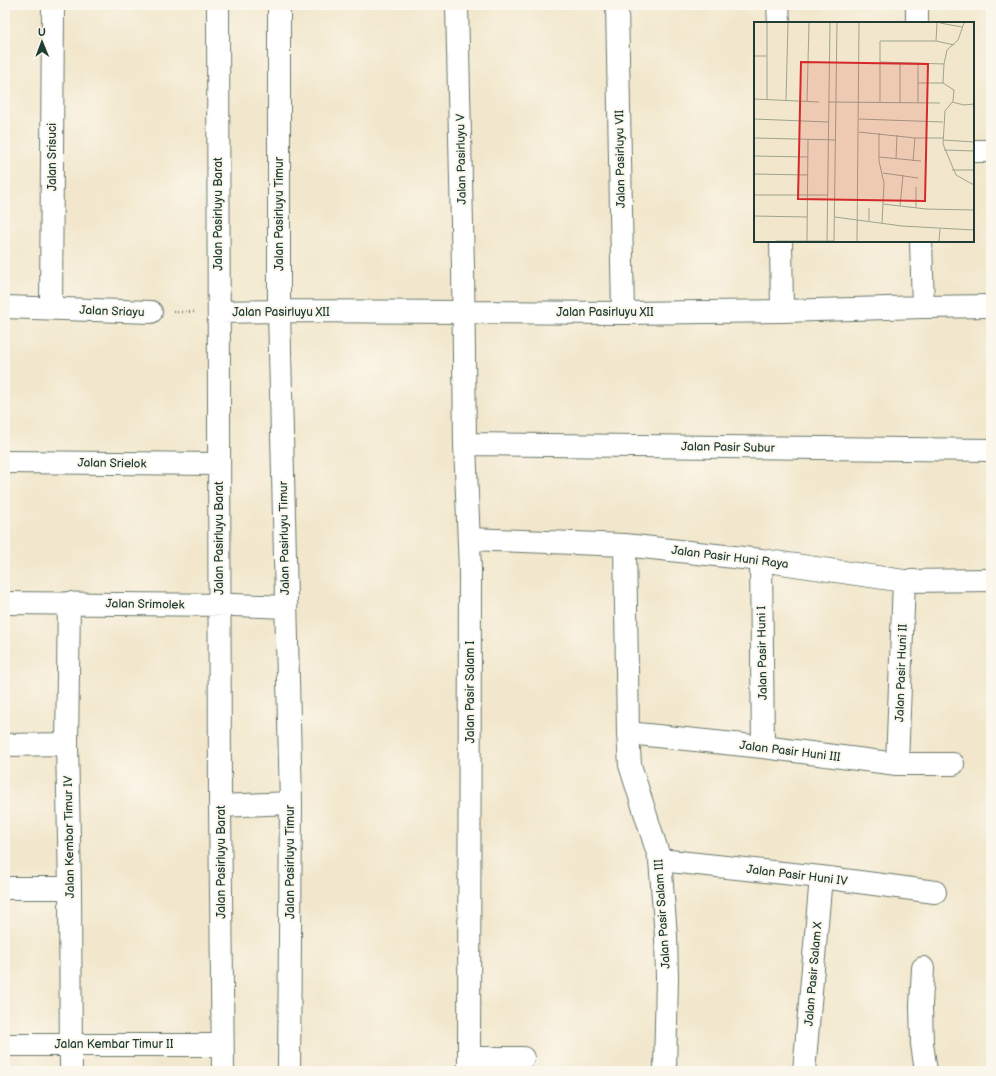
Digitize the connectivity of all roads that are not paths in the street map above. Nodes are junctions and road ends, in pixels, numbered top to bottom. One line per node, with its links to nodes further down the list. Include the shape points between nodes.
1 (53, 5): 17 (street, Jalan Srisuci)
2 (218, 5): 21 (street, Jalan Pasirluyu Barat)
3 (279, 5): 18 (street, Jalan Pasirluyu Timur)
4 (457, 5): 23 (street, Jalan Pasirluyu V)
5 (617, 5): 22 (street, Jalan Pasirluyu VII)
6 (778, 5): 8 (street)
7 (917, 5): 9 (street)
8 (779, 22)
9 (917, 22)
10 (974, 151): 11 (street)
11 (991, 151)
12 (781, 242): 19 (street)
13 (921, 242): 14 (street)
14 (923, 306): 15 (street, Jalan Pasirluyu XII); 19 (street, Jalan Pasirluyu XII)
15 (991, 306)
16 (5, 307): 17 (street, Jalan Sriayu)
17 (51, 308): 20 (street, Jalan Sriayu)
18 (279, 311): 21 (street, Jalan Pasirluyu XII); 23 (street, Jalan Pasirluyu XII); 36 (street, Jalan Pasirluyu Timur)
19 (782, 311): 22 (street, Jalan Pasirluyu XII)
20 (151, 312)
21 (219, 312): 27 (street, Jalan Pasirluyu Barat)
22 (623, 312): 23 (street, Jalan Pasirluyu XII)
23 (464, 313): 24 (street, Jalan Pasir Salam I)
24 (465, 444): 25 (street, Jalan Pasir Subur); 28 (street, Jalan Pasir Salam I)
25 (991, 450)
26 (5, 462): 27 (street, Jalan Srielok)
27 (219, 464): 35 (street, Jalan Pasirluyu Barat)
28 (469, 539): 29 (street, Jalan Pasir Huni Raya); 55 (street, Jalan Pasir Salam I)
29 (625, 545): 30 (street, Jalan Pasir Huni Raya); 37 (street, Jalan Pasir Salam III)
30 (761, 560): 32 (street, Jalan Pasir Huni Raya); 40 (street, Jalan Pasir Huni I)
31 (991, 580): 32 (street, Jalan Pasir Huni Raya)
32 (904, 581): 41 (street, Jalan Pasir Huni II)
33 (69, 602): 34 (street, Jalan Srimolek); 35 (street, Jalan Srimolek); 39 (street, Jalan Kembar Timur IV)
34 (5, 603)
35 (226, 605): 36 (street, Jalan Srimolek); 44 (street, Jalan Pasirluyu Barat)
36 (277, 606): 43 (street, Jalan Pasirluyu Timur)
37 (628, 733): 40 (street, Jalan Pasir Huni III); 45 (street, Jalan Pasir Salam III, via 630,765)
38 (5, 744): 39 (street)
39 (67, 744): 48 (street, Jalan Kembar Timur IV)
40 (763, 747): 41 (street, Jalan Pasir Huni III)
41 (897, 764): 42 (street, Jalan Pasir Huni III)
42 (953, 764)
43 (286, 803): 44 (street); 58 (street, Jalan Pasirluyu Timur)
44 (227, 806): 53 (street, Jalan Pasirluyu Barat)
45 (660, 860): 46 (street, Jalan Pasir Huni IV); 59 (street, Jalan Pasir Salam III, via 667,977)
46 (821, 877): 49 (street, Jalan Pasir Huni IV); 60 (street, Jalan Pasir Salam X)
47 (5, 888): 48 (street)
48 (70, 888): 51 (street, Jalan Kembar Timur IV)
49 (935, 892)
50 (923, 968): 61 (street, via 922,1044)
51 (71, 1044): 52 (street, Jalan Kembar Timur II); 53 (street, Jalan Kembar Timur II); 56 (street, Jalan Kembar Timur IV)
52 (5, 1045)
53 (222, 1045): 57 (street, Jalan Pasirluyu Barat)
54 (523, 1058): 55 (street)
55 (469, 1064)
56 (71, 1071)
57 (223, 1071)
58 (289, 1071)
59 (665, 1071)
60 (804, 1071)
61 (926, 1071)

